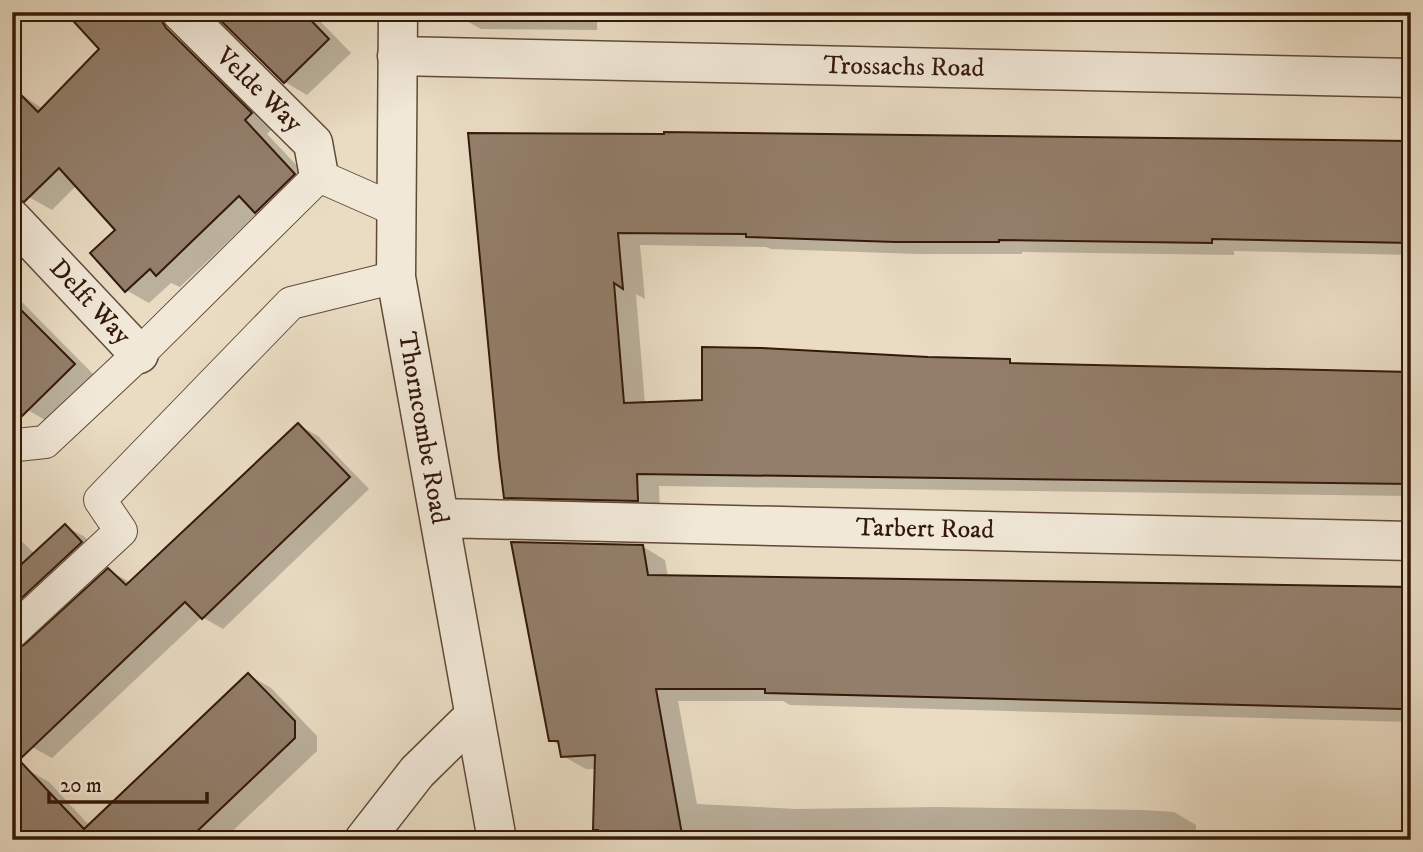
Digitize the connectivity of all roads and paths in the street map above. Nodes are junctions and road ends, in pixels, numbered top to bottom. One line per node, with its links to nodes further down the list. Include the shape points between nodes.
1 (181, 12): 5 (street, Velde Way, via 313,143)
2 (398, 12): 3 (street, Thorncombe Road)
3 (397, 56): 4 (street, Trossachs Road); 6 (street, Thorncombe Road)
4 (1411, 78)
5 (318, 176): 6 (lane); 9 (lane)
6 (396, 210): 8 (street, Thorncombe Road)
7 (12, 219): 9 (street, Delft Way)
8 (396, 277): 11 (street, Thorncombe Road); 13 (lane, via 291,303 100,500 121,531)
9 (139, 354): 10 (lane, via 45,442)
10 (12, 442)
11 (440, 518): 12 (street, Tarbert Road); 14 (street, Thorncombe Road)
12 (1411, 541)
13 (12, 632)
14 (473, 717): 15 (street, via 417,772); 16 (street, Thorncombe Road)
15 (364, 840)
16 (497, 840)

